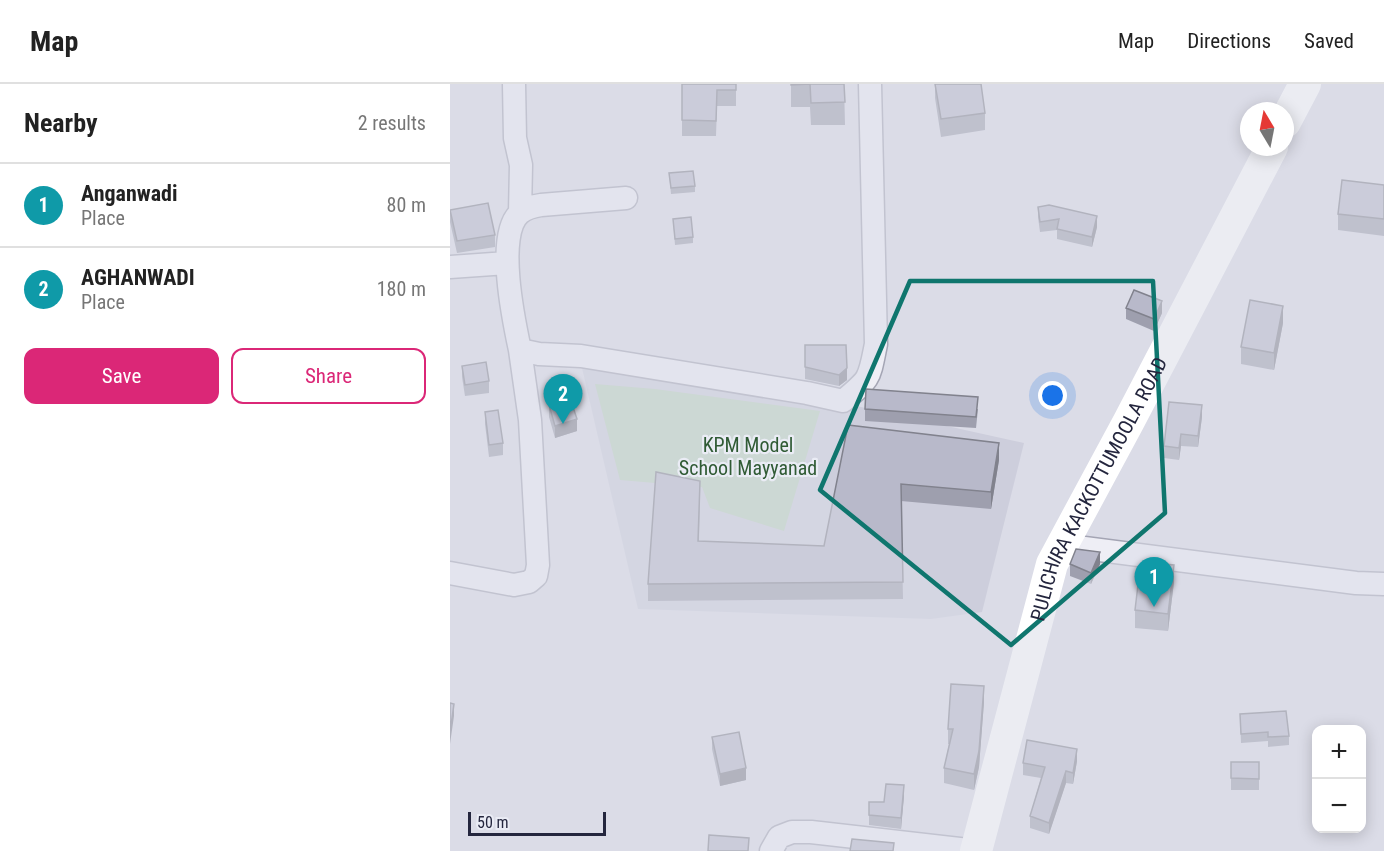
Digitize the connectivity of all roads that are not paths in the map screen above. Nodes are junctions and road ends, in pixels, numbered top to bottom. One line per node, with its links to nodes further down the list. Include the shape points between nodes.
1 (514, 84): 7 (street, via 515,138 521,165)
2 (870, 84): 10 (street, via 876,344 870,377 843,401 581,356)
3 (1305, 84): 4 (main road)
4 (1294, 105)
5 (1267, 156): 11 (main road, PULICHIRA KACKOTTUMOOLA ROAD)
6 (626, 198): 7 (street, via 541,205)
7 (520, 213): 8 (street, via 508,238)
8 (507, 263): 9 (street); 10 (street)
9 (450, 267)
10 (520, 350): 12 (street, via 530,420 536,576 514,585)
11 (1061, 545): 13 (street); 15 (main road, PULICHIRA KACKOTTUMOOLA ROAD, via 1052,564)
12 (450, 573)
13 (1384, 584)
14 (771, 851): 15 (street, via 779,837 792,832)
15 (976, 851)

